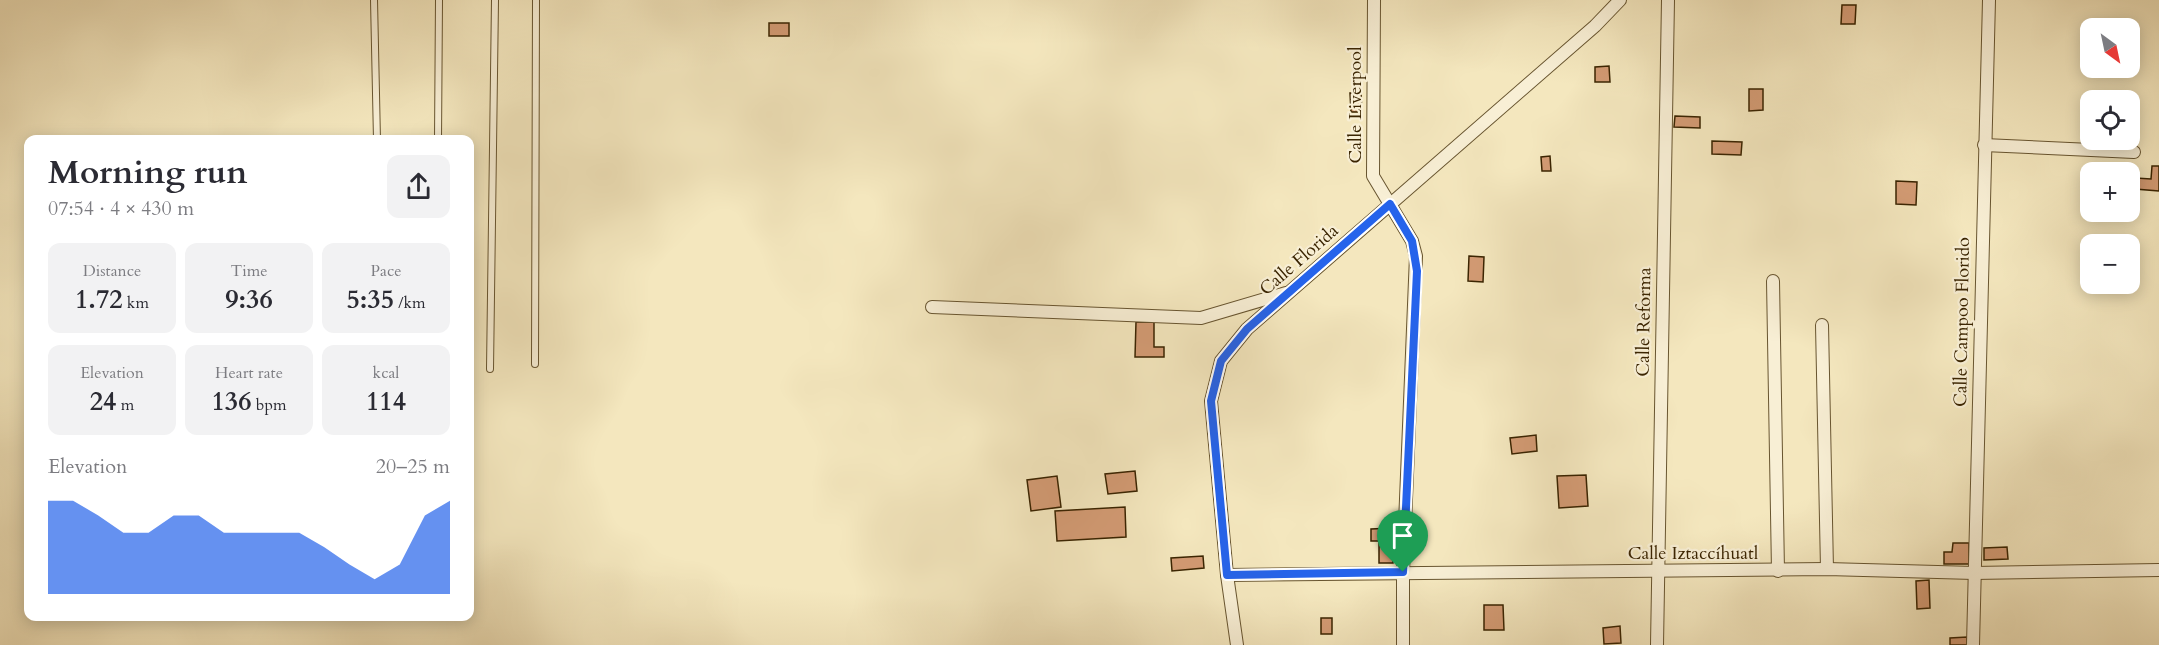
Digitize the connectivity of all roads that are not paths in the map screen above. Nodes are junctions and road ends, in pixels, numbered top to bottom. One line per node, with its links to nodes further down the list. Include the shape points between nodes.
1 (375, 0): 9 (lane)
2 (440, 0): 10 (lane)
3 (495, 0): 19 (lane)
4 (536, 0): 18 (lane)
5 (1374, 0): 13 (street, Calle Liverpool, via 1373,176)
6 (1620, 0): 13 (street, Calle Florida)
7 (1668, 0): 22 (street, Calle Reforma)
8 (1989, 0): 11 (street, Calle Campoo Florido)
9 (377, 135)
10 (438, 135)
11 (1984, 145): 12 (street); 25 (street, Calle Campoo Florido)
12 (2133, 152)
13 (1390, 204): 15 (street, Calle Florida); 24 (street, Calle Liverpool, via 1412,241 1417,271)
14 (1773, 281): 23 (street)
15 (1290, 292): 16 (street, via 1201,318); 26 (street, Calle Florida, via 1247,329 1221,361 1211,401)
16 (932, 307)
17 (1822, 325): 20 (street)
18 (535, 364)
19 (490, 369)
20 (1827, 569): 23 (street, Calle Iztaccíhuatl); 25 (street, Calle Iztaccíhuatl)
21 (2159, 570): 25 (street, Calle Iztaccíhuatl)
22 (1657, 571): 23 (street, Calle Iztaccíhuatl); 24 (street, Calle Iztaccíhuatl); 29 (street, Calle Reforma)
23 (1778, 571)
24 (1403, 572): 26 (street, Calle Iztaccíhuatl); 28 (street, Calle Liverpool)
25 (1974, 573): 30 (street, Calle Campoo Florido)
26 (1227, 575): 27 (street, Calle Florida)
27 (1237, 645)
28 (1403, 645)
29 (1657, 645)
30 (1973, 645)

